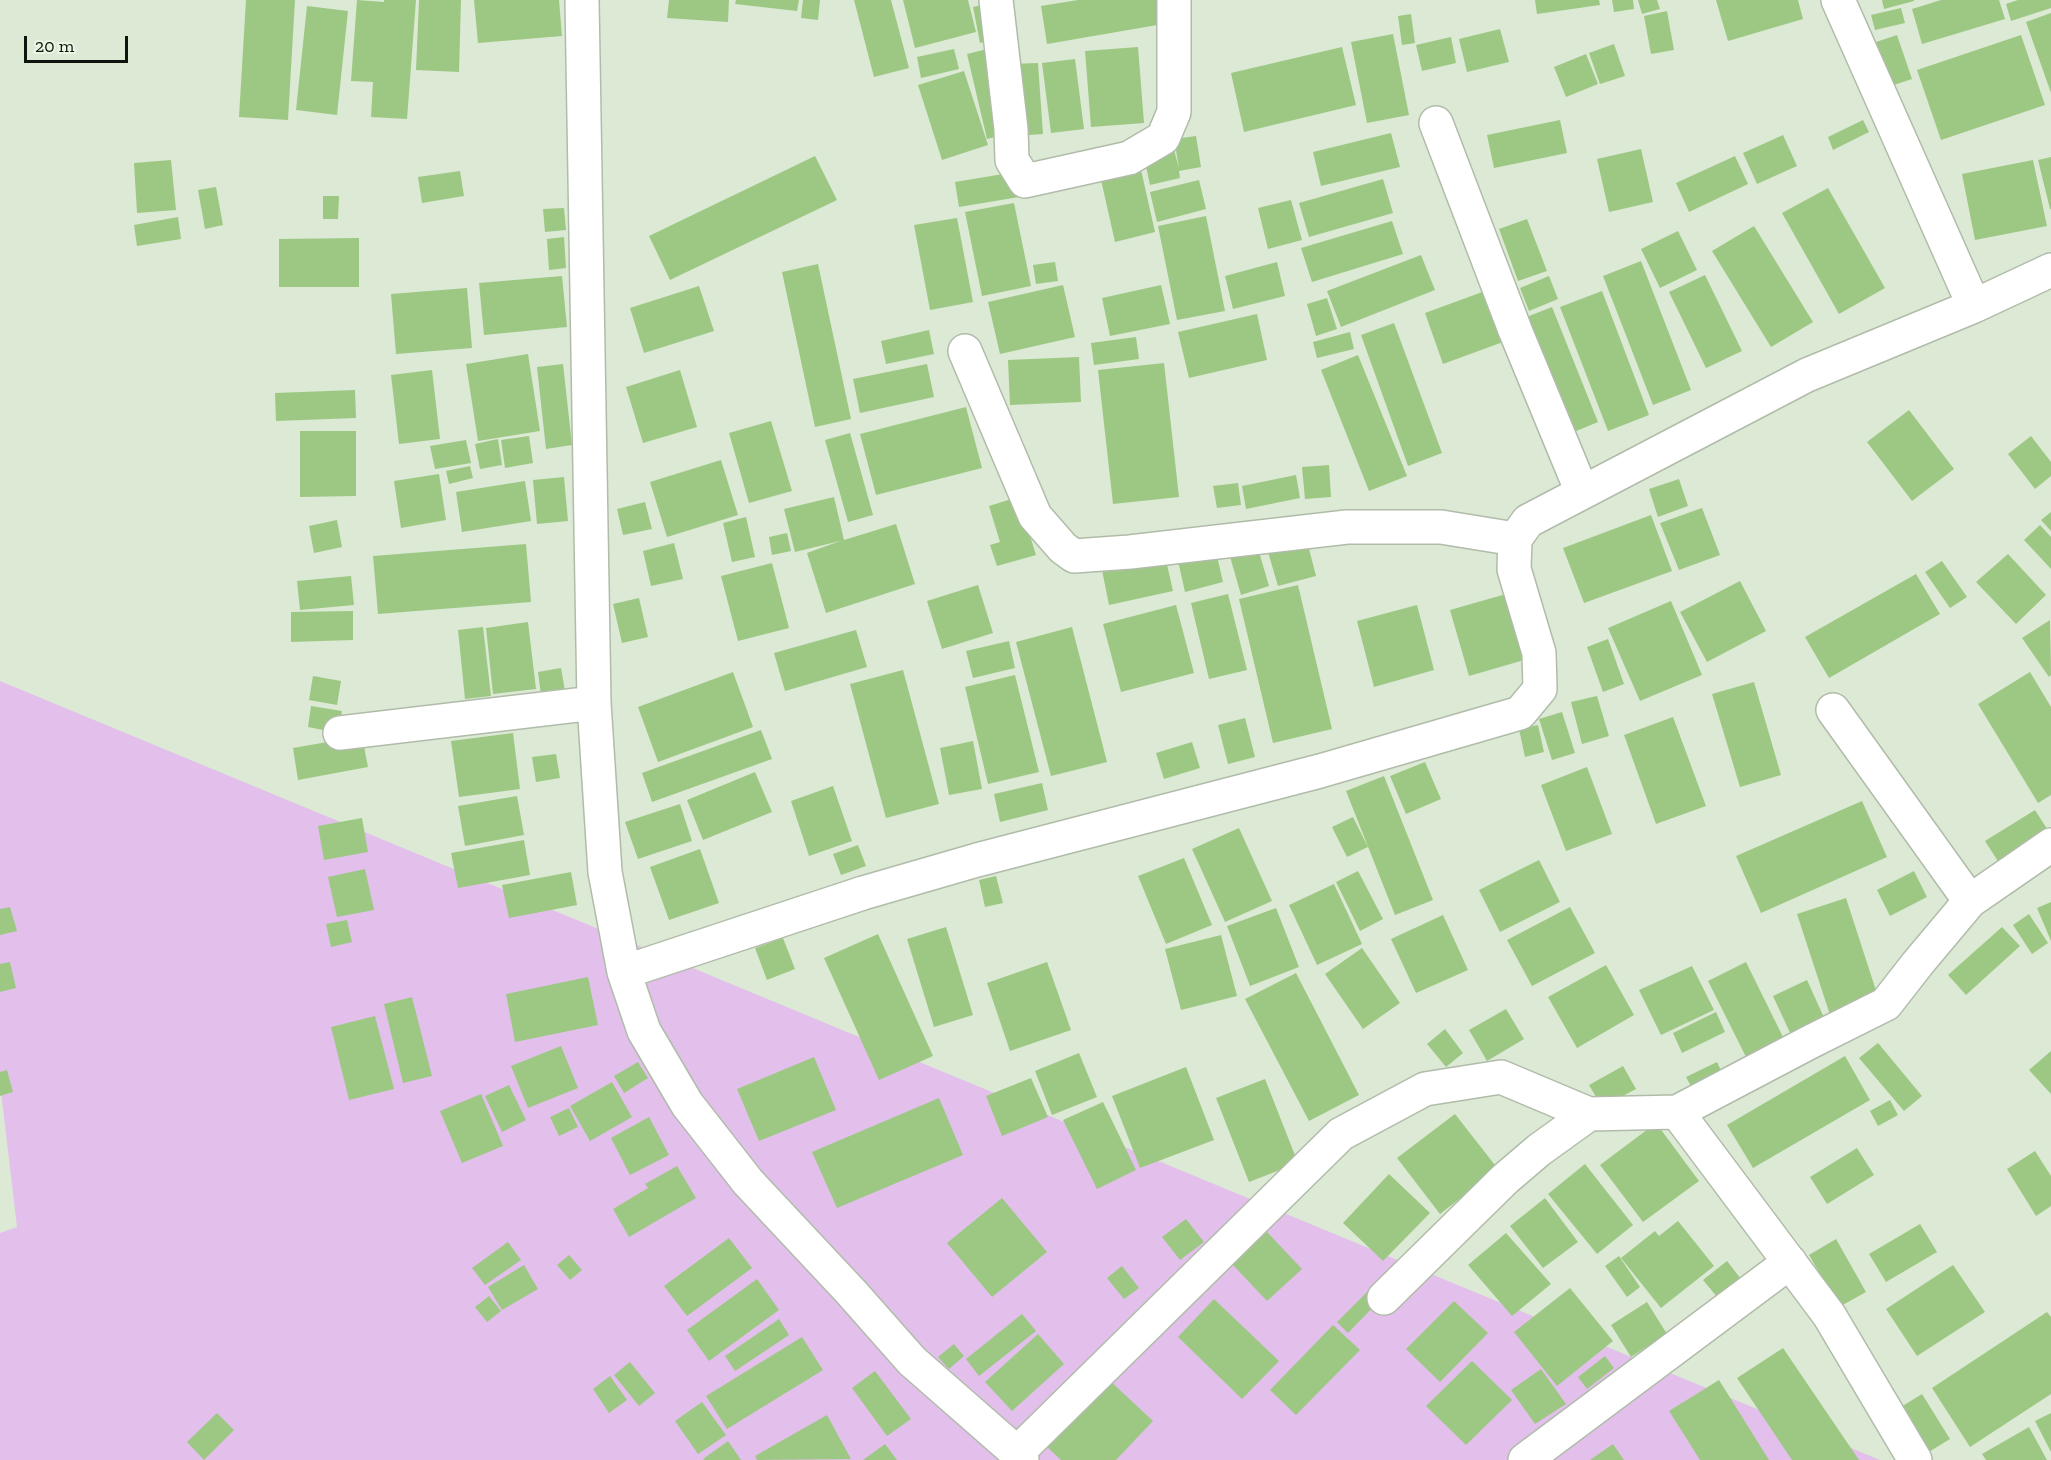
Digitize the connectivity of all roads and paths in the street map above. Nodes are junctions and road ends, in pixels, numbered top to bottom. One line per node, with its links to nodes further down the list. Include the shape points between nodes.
1 (582, 0): 11 (street)
2 (996, 0): 3 (street, via 1012,160 1025,181 1129,158 1163,138 1174,112)
3 (1174, 0)
4 (1838, 0): 7 (street)
5 (1436, 123): 9 (street)
6 (2051, 270): 7 (street)
7 (1974, 306): 9 (street, via 1807,375)
8 (965, 351): 10 (street, via 1035,516 1074,556 1347,527 1441,527)
9 (1582, 492): 10 (street, via 1528,521)
10 (1515, 539): 16 (street, via 1514,569 1539,653 1540,689 1520,713 1320,771 977,860 863,893)
11 (594, 703): 13 (street); 16 (street, via 605,872)
12 (1833, 710): 15 (street)
13 (340, 733)
14 (2051, 845): 15 (street)
15 (1970, 901): 17 (street, via 1886,1005)
16 (624, 972): 21 (street, via 644,1032 687,1104 748,1182 912,1361)
17 (1677, 1112): 18 (street); 19 (street)
18 (1588, 1114): 20 (street, via 1505,1179); 21 (street, via 1501,1077 1425,1089 1341,1134)
19 (1790, 1262): 22 (street); 23 (street, via 1828,1315)
20 (1384, 1298)
21 (1019, 1457)
22 (1525, 1460)
23 (1915, 1460)

